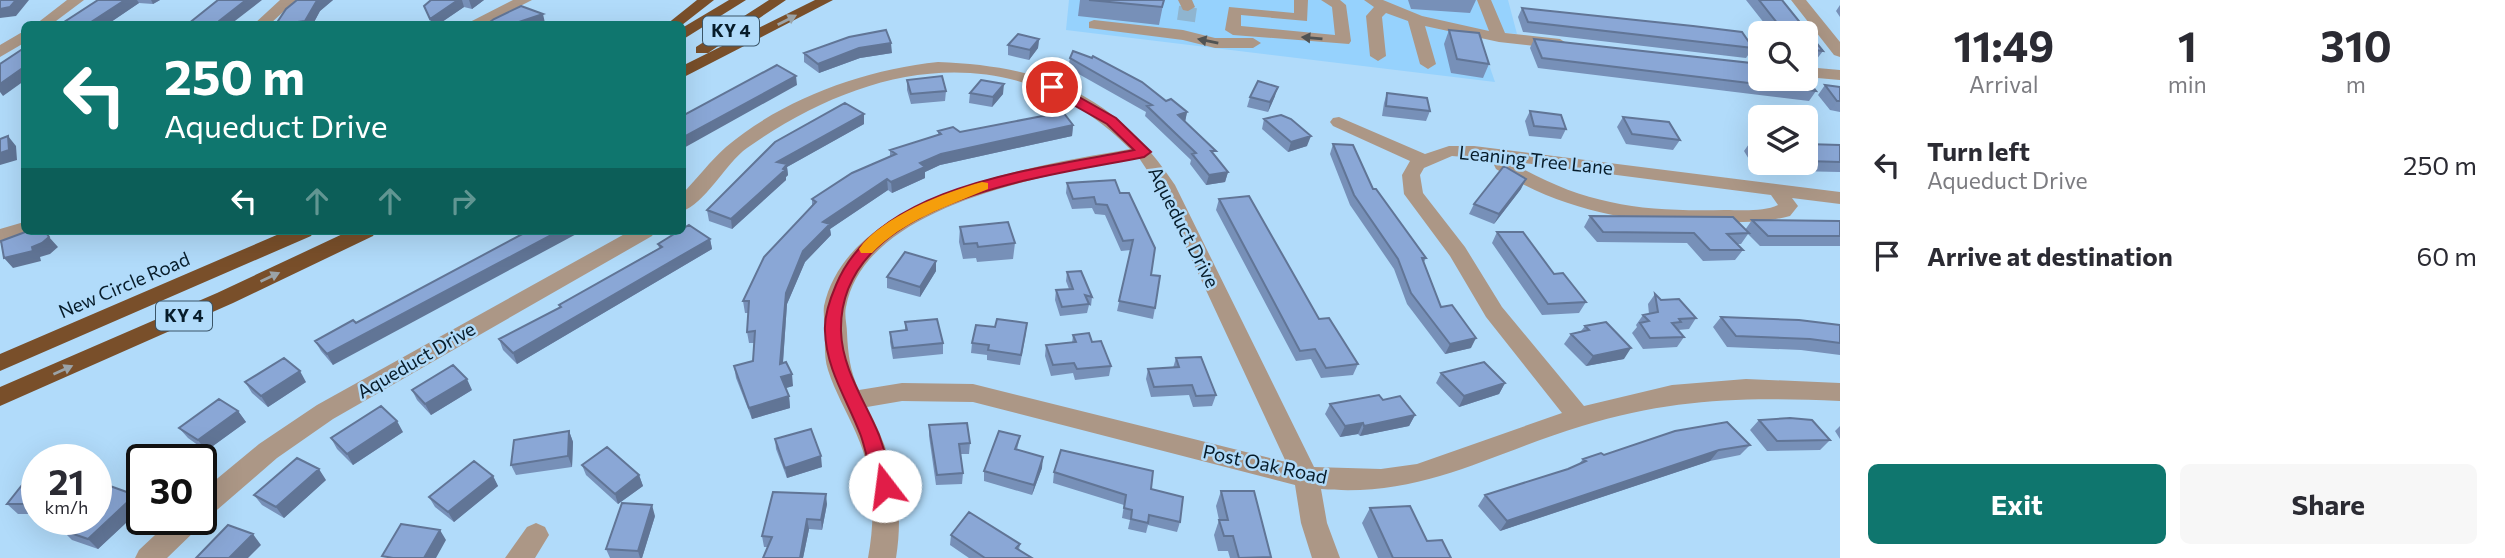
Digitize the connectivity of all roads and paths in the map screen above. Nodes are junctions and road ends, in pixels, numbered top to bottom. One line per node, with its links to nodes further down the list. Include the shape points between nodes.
1 (77, 0): 18 (street)
2 (289, 0): 19 (street)
3 (524, 0): 20 (street)
4 (702, 0): 21 (highway)
5 (707, 0): 21 (highway)
6 (739, 0): 23 (highway, KY 4)
7 (779, 0): 31 (highway, KY 4)
8 (826, 0): 33 (highway, one-way to 8)
9 (1293, 0): 10 (street)
10 (1301, 0): 11 (street); 15 (street, via 1302,18)
11 (1327, 0): 24 (street, one-way to 24, via 1339,5 1343,41)
12 (1483, 0): 25 (street)
13 (1798, 0): 29 (street)
14 (1377, 3): 17 (street); 30 (street)
15 (1233, 5): 24 (street, via 1233,30)
16 (1185, 16): 22 (street); 24 (street, one-way to 16, via 1266,42 1215,43)
17 (1415, 19): 25 (street); 32 (street)
18 (47, 21)
19 (264, 21)
20 (480, 21)
21 (679, 21)
22 (1094, 25)
23 (686, 33)
24 (1282, 35)
25 (1499, 37): 27 (street)
26 (21, 38): 28 (street)
27 (1581, 46)
28 (0, 52)
29 (1840, 52)
30 (1378, 56)
31 (686, 59)
32 (1427, 64)
33 (686, 72)
34 (1818, 73): 35 (street)
35 (1840, 75)
36 (1339, 122): 39 (street)
37 (1144, 152): 42 (street, Aqueduct Drive, via 1111,121 1052,87 982,69 917,69 859,82 760,133 725,157); 53 (street, via 992,183 938,202 880,236 860,256 837,302 833,329 837,362); 55 (street, Aqueduct Drive, via 1166,185)
38 (1494, 153): 39 (street, Leaning Tree Lane, via 1449,151); 40 (street, Leaning Tree Lane); 40 (street, via 1502,165 1529,184 1598,210 1772,215 1788,206)
39 (1422, 160): 54 (street, via 1410,175 1414,194 1458,252 1494,312)
40 (1778, 191): 41 (street, Leaning Tree Lane)
41 (1840, 198)
42 (686, 201)
43 (21, 229): 48 (street)
44 (278, 235): 49 (highway)
45 (295, 235): 49 (highway, New Circle Road / KY 4)
46 (358, 235): 52 (highway, KY 4, one-way to 46)
47 (638, 235): 56 (street, Aqueduct Drive, via 325,412 268,451)
48 (0, 236)
49 (113, 315): 50 (highway, New Circle Road / KY 4)
50 (0, 362)
51 (1840, 392): 54 (street, Post Oak Road, via 1746,388 1672,394)
52 (0, 397)
53 (852, 400): 55 (street, Post Oak Road, via 902,392 973,393); 61 (street, via 885,486)
54 (1579, 417): 55 (street, Post Oak Road, via 1417,474 1371,481)
55 (1306, 477): 62 (street, Aqueduct Drive)
56 (217, 494)
57 (173, 535): 59 (street)
58 (536, 535): 60 (street)
59 (149, 558)
60 (519, 558)
61 (882, 558)
62 (1325, 558)

